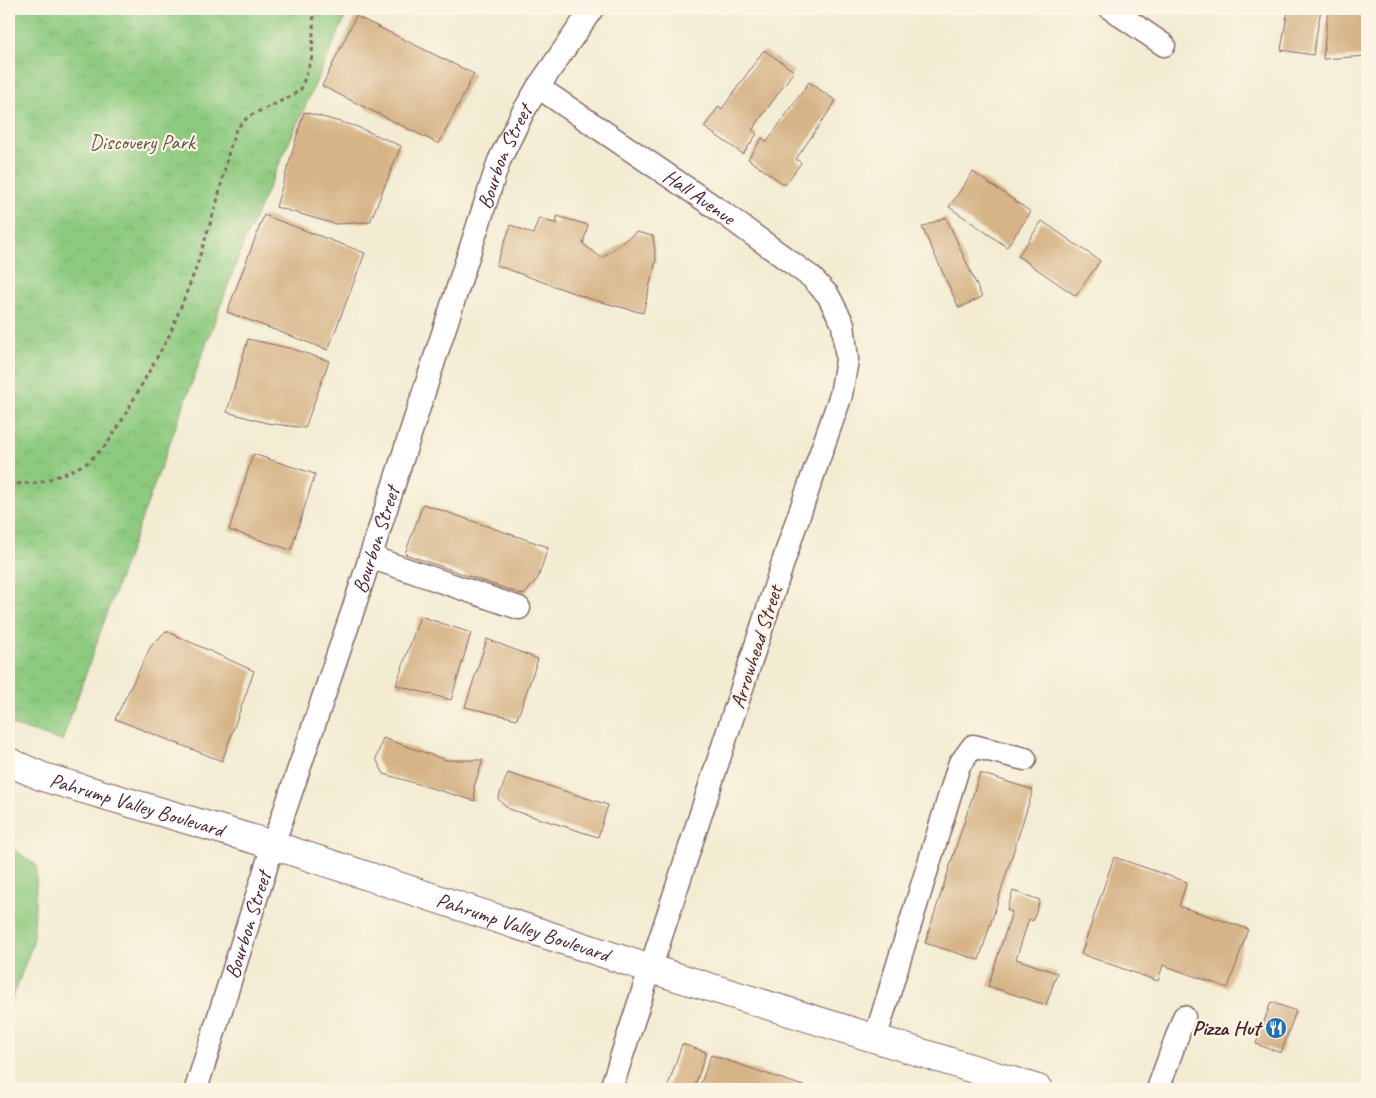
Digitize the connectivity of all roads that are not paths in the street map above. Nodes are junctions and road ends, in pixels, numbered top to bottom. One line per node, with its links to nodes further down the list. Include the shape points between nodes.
1 (592, 9): 4 (street, Bourbon Street)
2 (1111, 9): 3 (street)
3 (1164, 45)
4 (538, 86): 5 (street, Hall Avenue, via 811,277 828,295); 6 (street, Bourbon Street, via 499,161)
5 (843, 324): 11 (street, Arrowhead Street, via 847,360 842,395 792,535)
6 (370, 556): 7 (street); 10 (street, Bourbon Street)
7 (519, 608)
8 (1025, 759): 13 (street, via 973,746 959,765)
9 (9, 762): 10 (main road, Pahrump Valley Boulevard, via 43,777)
10 (273, 845): 11 (main road, Pahrump Valley Boulevard); 14 (street, Bourbon Street)
11 (651, 969): 13 (main road, Pahrump Valley Boulevard); 15 (street, Arrowhead Street)
12 (1184, 1017): 17 (street)
13 (875, 1039): 16 (main road, Pahrump Valley Boulevard)
14 (196, 1089)
15 (611, 1089)
16 (1038, 1089)
17 (1158, 1089)

